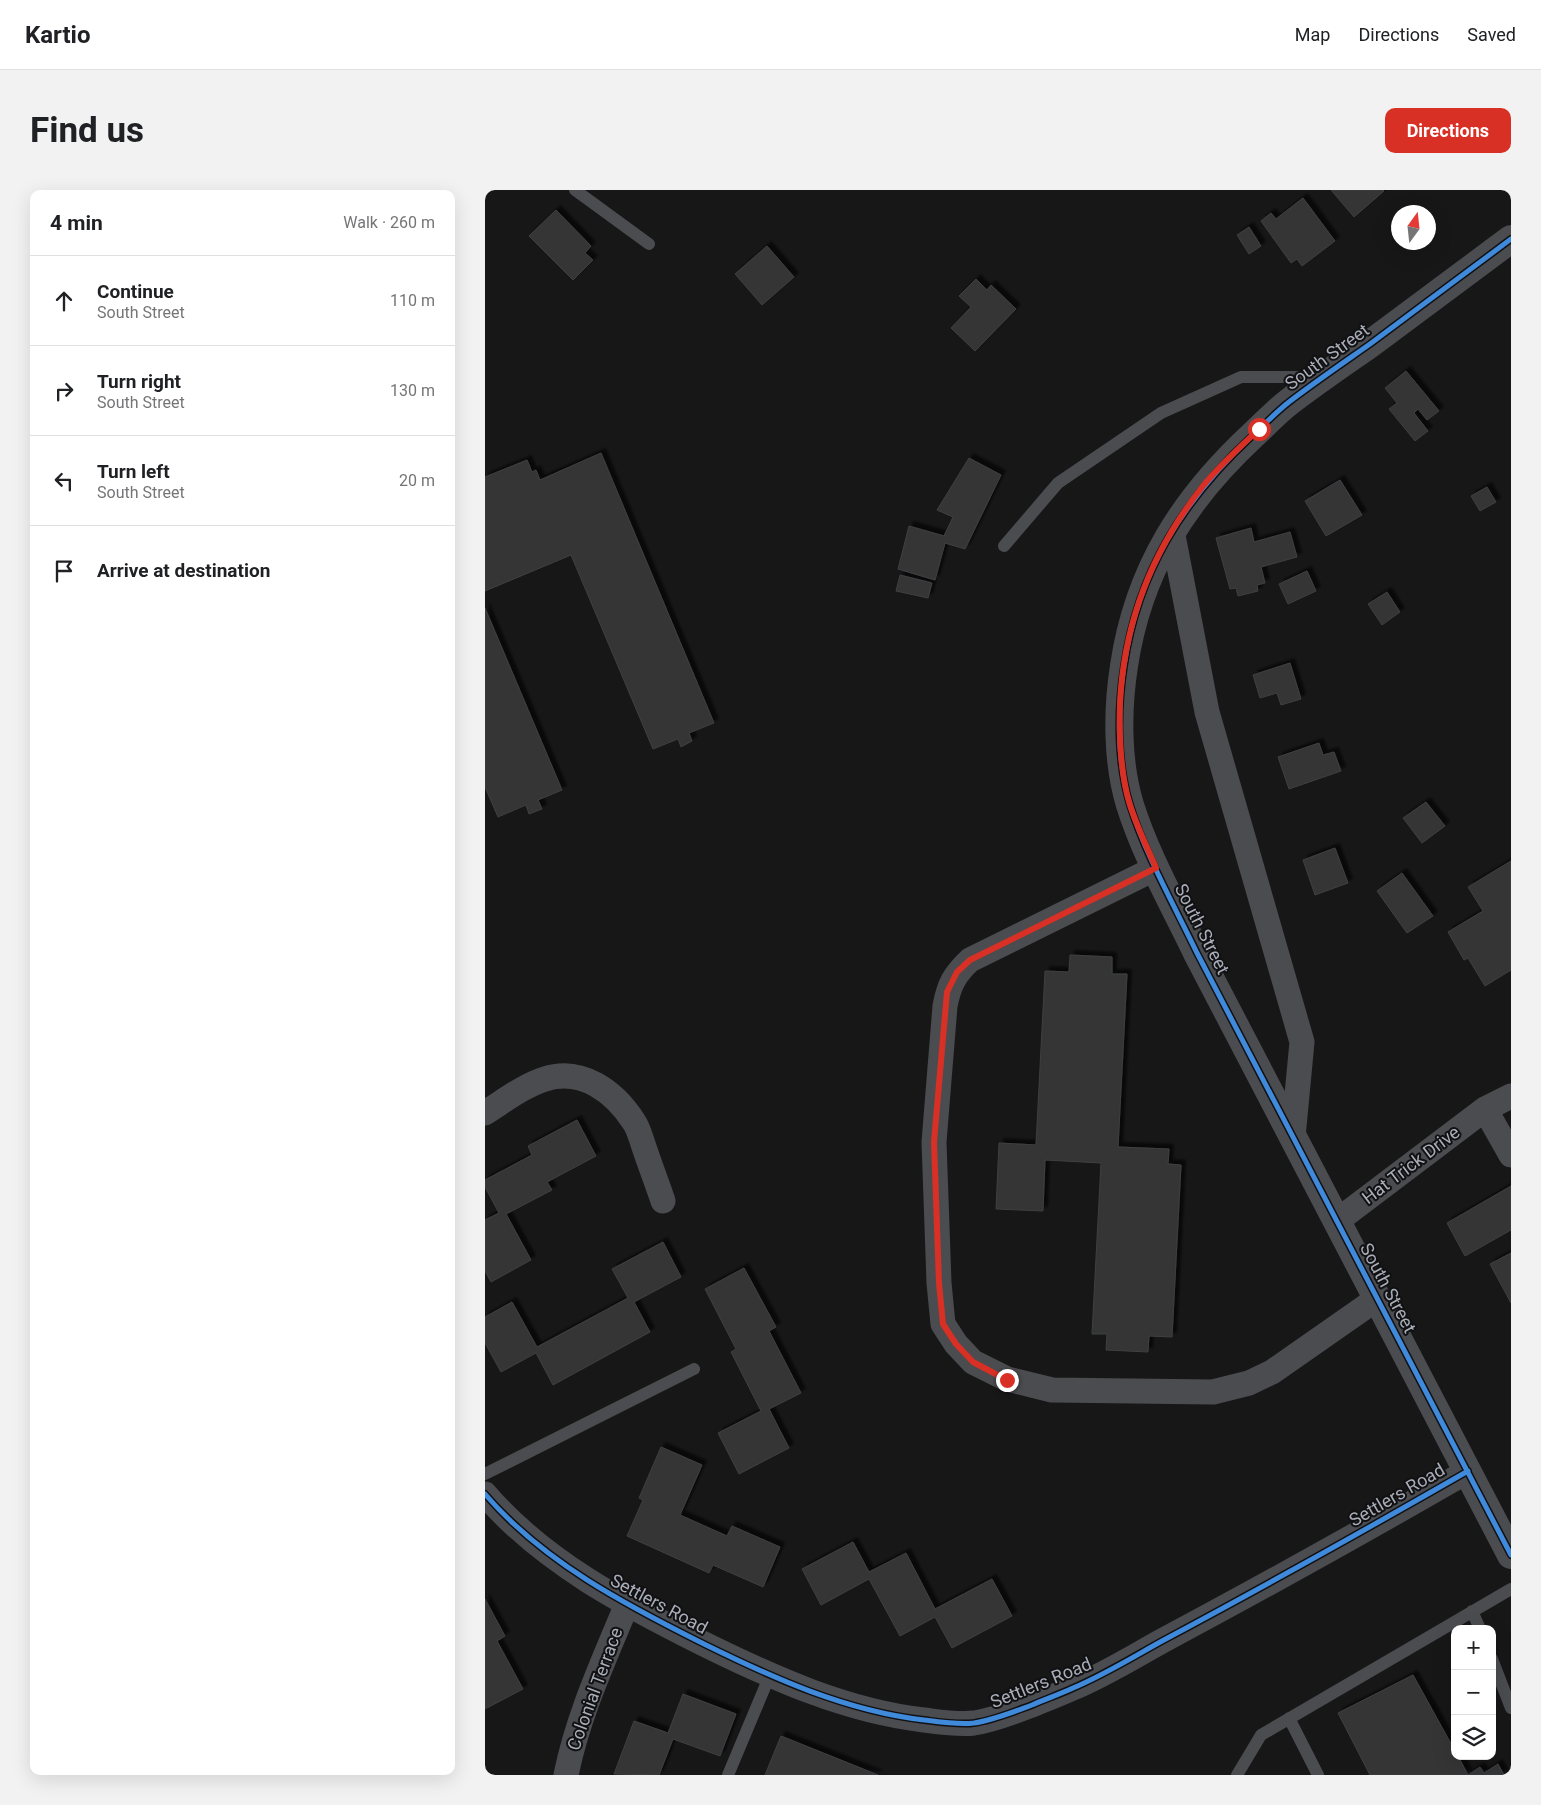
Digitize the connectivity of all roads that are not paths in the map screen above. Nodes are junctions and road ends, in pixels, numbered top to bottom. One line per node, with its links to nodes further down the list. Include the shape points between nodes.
1 (575, 190): 3 (lane)
2 (1511, 239): 4 (street, South Street)
3 (649, 244)
4 (1323, 378): 5 (street, South Street, via 1288,403 1230,456 1203,486); 6 (lane, via 1241,378 1161,413 1058,483)
5 (1172, 530): 7 (street, South Street, via 1137,606 1121,682 1119,722 1122,763 1130,803); 11 (street, via 1207,712 1302,1042)
6 (1004, 546)
7 (1156, 868): 11 (street, South Street); 15 (street, South Street, via 970,960 951,983 945,1006 934,1142 943,1324 973,1362 1007,1380 1052,1390 1213,1392 1249,1384 1271,1372)
8 (1511, 1096): 9 (street, Hat Trick Drive)
9 (1485, 1110): 12 (street); 14 (street, Hat Trick Drive)
10 (485, 1113): 13 (street, via 521,1090 546,1079 570,1076 599,1085 612,1094 635,1123)
11 (1293, 1137): 14 (street, South Street)
12 (1511, 1155)
13 (663, 1201)
14 (1337, 1221): 15 (street, South Street)
15 (1378, 1298): 17 (street, South Street)
16 (694, 1369): 18 (lane)
17 (1468, 1471): 20 (street, South Street); 26 (street, Settlers Road, via 1278,1579 1075,1688 1008,1714 973,1723 911,1719 824,1696)
18 (485, 1474)
19 (485, 1494): 22 (street, Settlers Road, via 522,1531 555,1557)
20 (1511, 1555)
21 (1511, 1589): 23 (lane)
22 (627, 1604): 26 (street, Settlers Road); 29 (street, Colonial Terrace, via 586,1704)
23 (1472, 1611): 24 (lane); 28 (lane)
24 (1477, 1625)
25 (1496, 1669): 27 (lane)
26 (770, 1675): 30 (lane)
27 (1511, 1708)
28 (1289, 1718): 31 (lane, via 1261,1735); 32 (lane)
29 (566, 1775)
30 (728, 1775)
31 (1237, 1775)
32 (1318, 1775)

